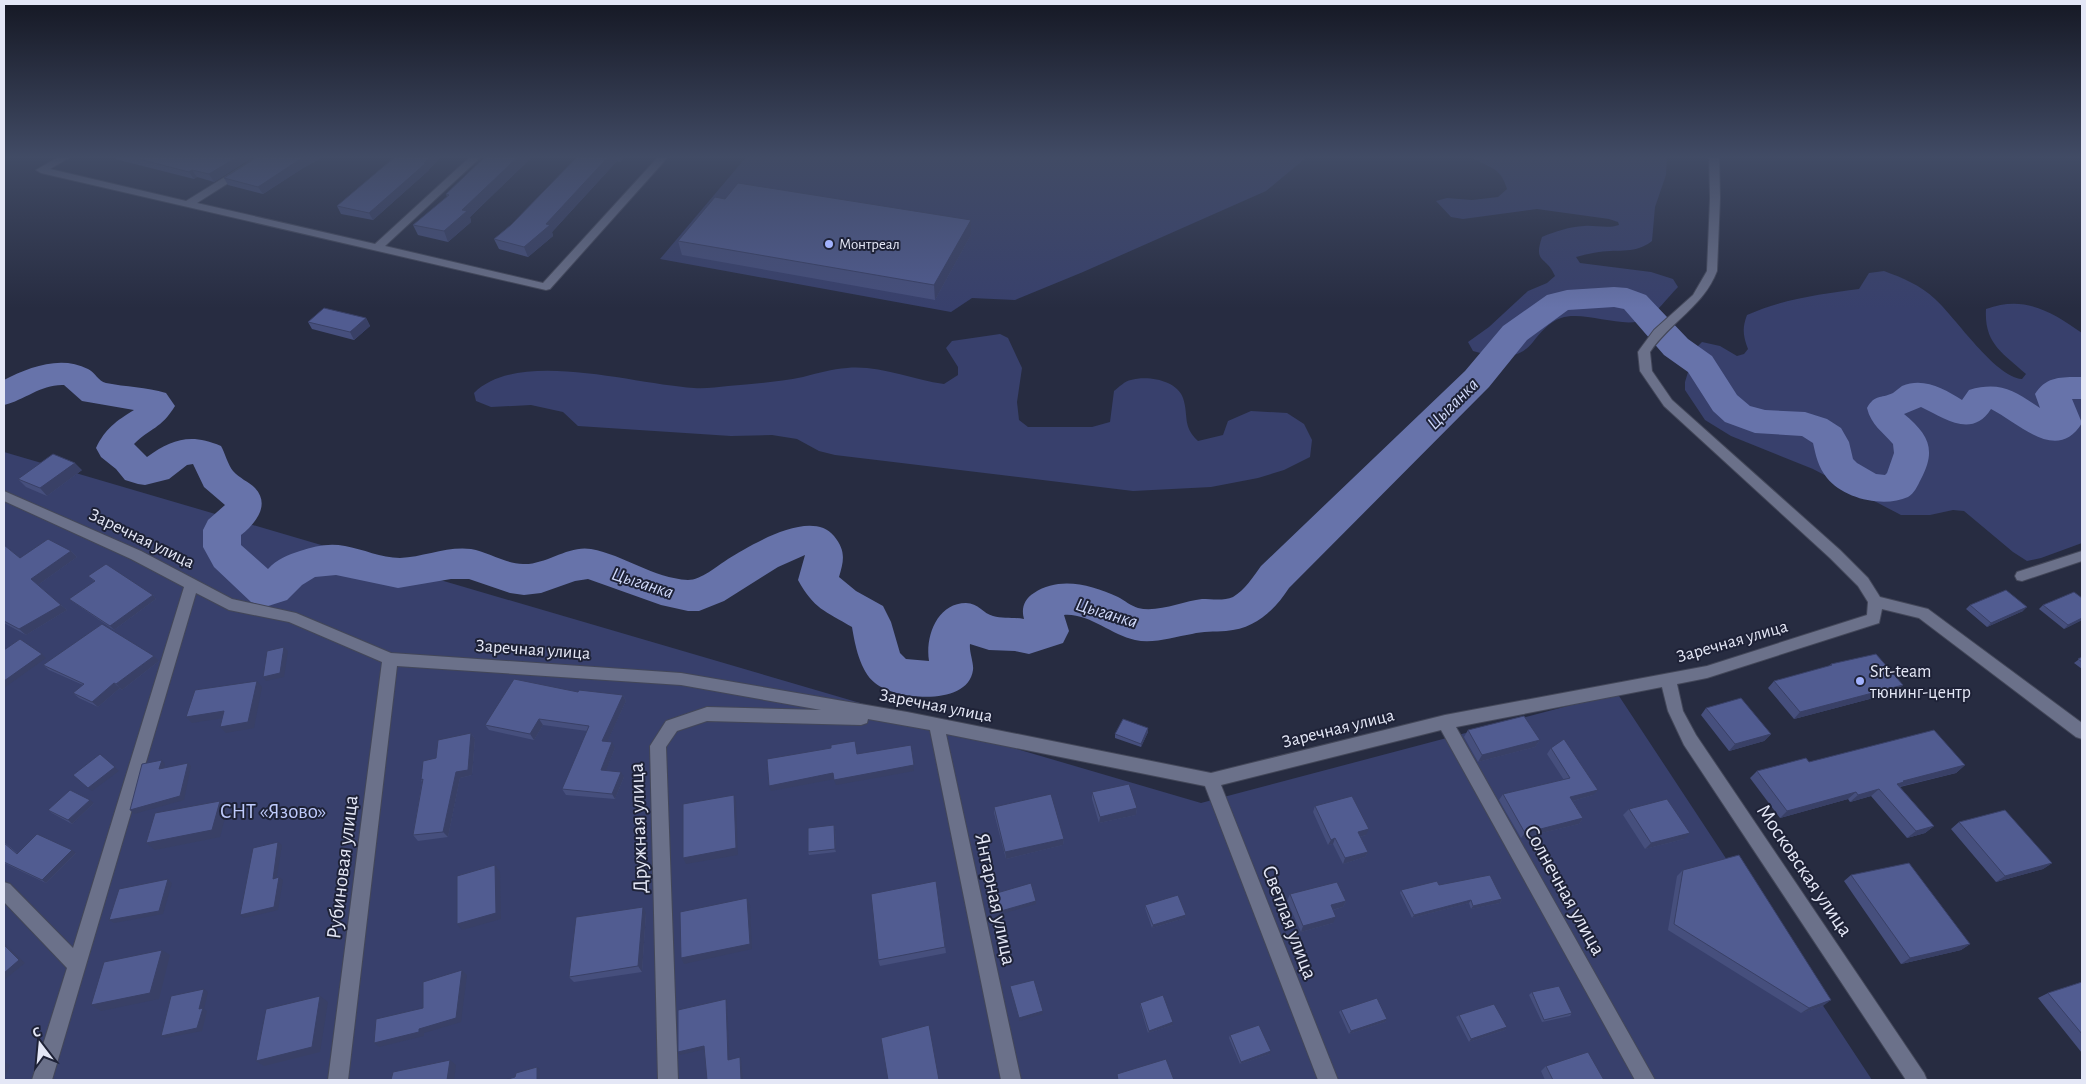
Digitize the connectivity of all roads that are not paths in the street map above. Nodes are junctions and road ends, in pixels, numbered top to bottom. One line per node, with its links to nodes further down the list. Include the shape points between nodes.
1 (199, 207): 5 (street)
2 (422, 207): 5 (street)
3 (618, 207): 5 (street, via 546,287)
4 (1715, 207): 10 (street, via 1710,279 1688,308 1660,330 1644,352 1646,371 1668,403 1835,554 1863,582)
5 (377, 248)
6 (4, 496): 9 (street, Заречная улица, via 136,555)
7 (2082, 556): 8 (street)
8 (2022, 576)
9 (192, 584): 11 (street, Заречная улица, via 229,604 291,617); 19 (street)
10 (1875, 602): 12 (street, Заречная улица, via 1874,619 1707,672); 16 (street, via 1923,613)
11 (390, 659): 13 (street, Заречная улица, via 681,679); 21 (street, Рубиновая улица)
12 (1669, 680): 14 (street, Заречная улица); 26 (street, Московская улица, via 1669,695 1690,740)
13 (906, 719): 15 (street, Заречная улица); 22 (street, Дружная улица, via 707,714 672,726 658,746)
14 (1445, 722): 17 (street, Заречная улица); 25 (street, Солнечная улица)
15 (938, 727): 17 (street, Заречная улица); 23 (street, Янтарная улица)
16 (2082, 732)
17 (1211, 780): 24 (street, Светлая улица)
18 (4, 890): 19 (street)
19 (76, 964): 20 (street)
20 (42, 1080)
21 (338, 1080)
22 (668, 1080)
23 (1011, 1080)
24 (1328, 1080)
25 (1644, 1080)
26 (1916, 1080)

